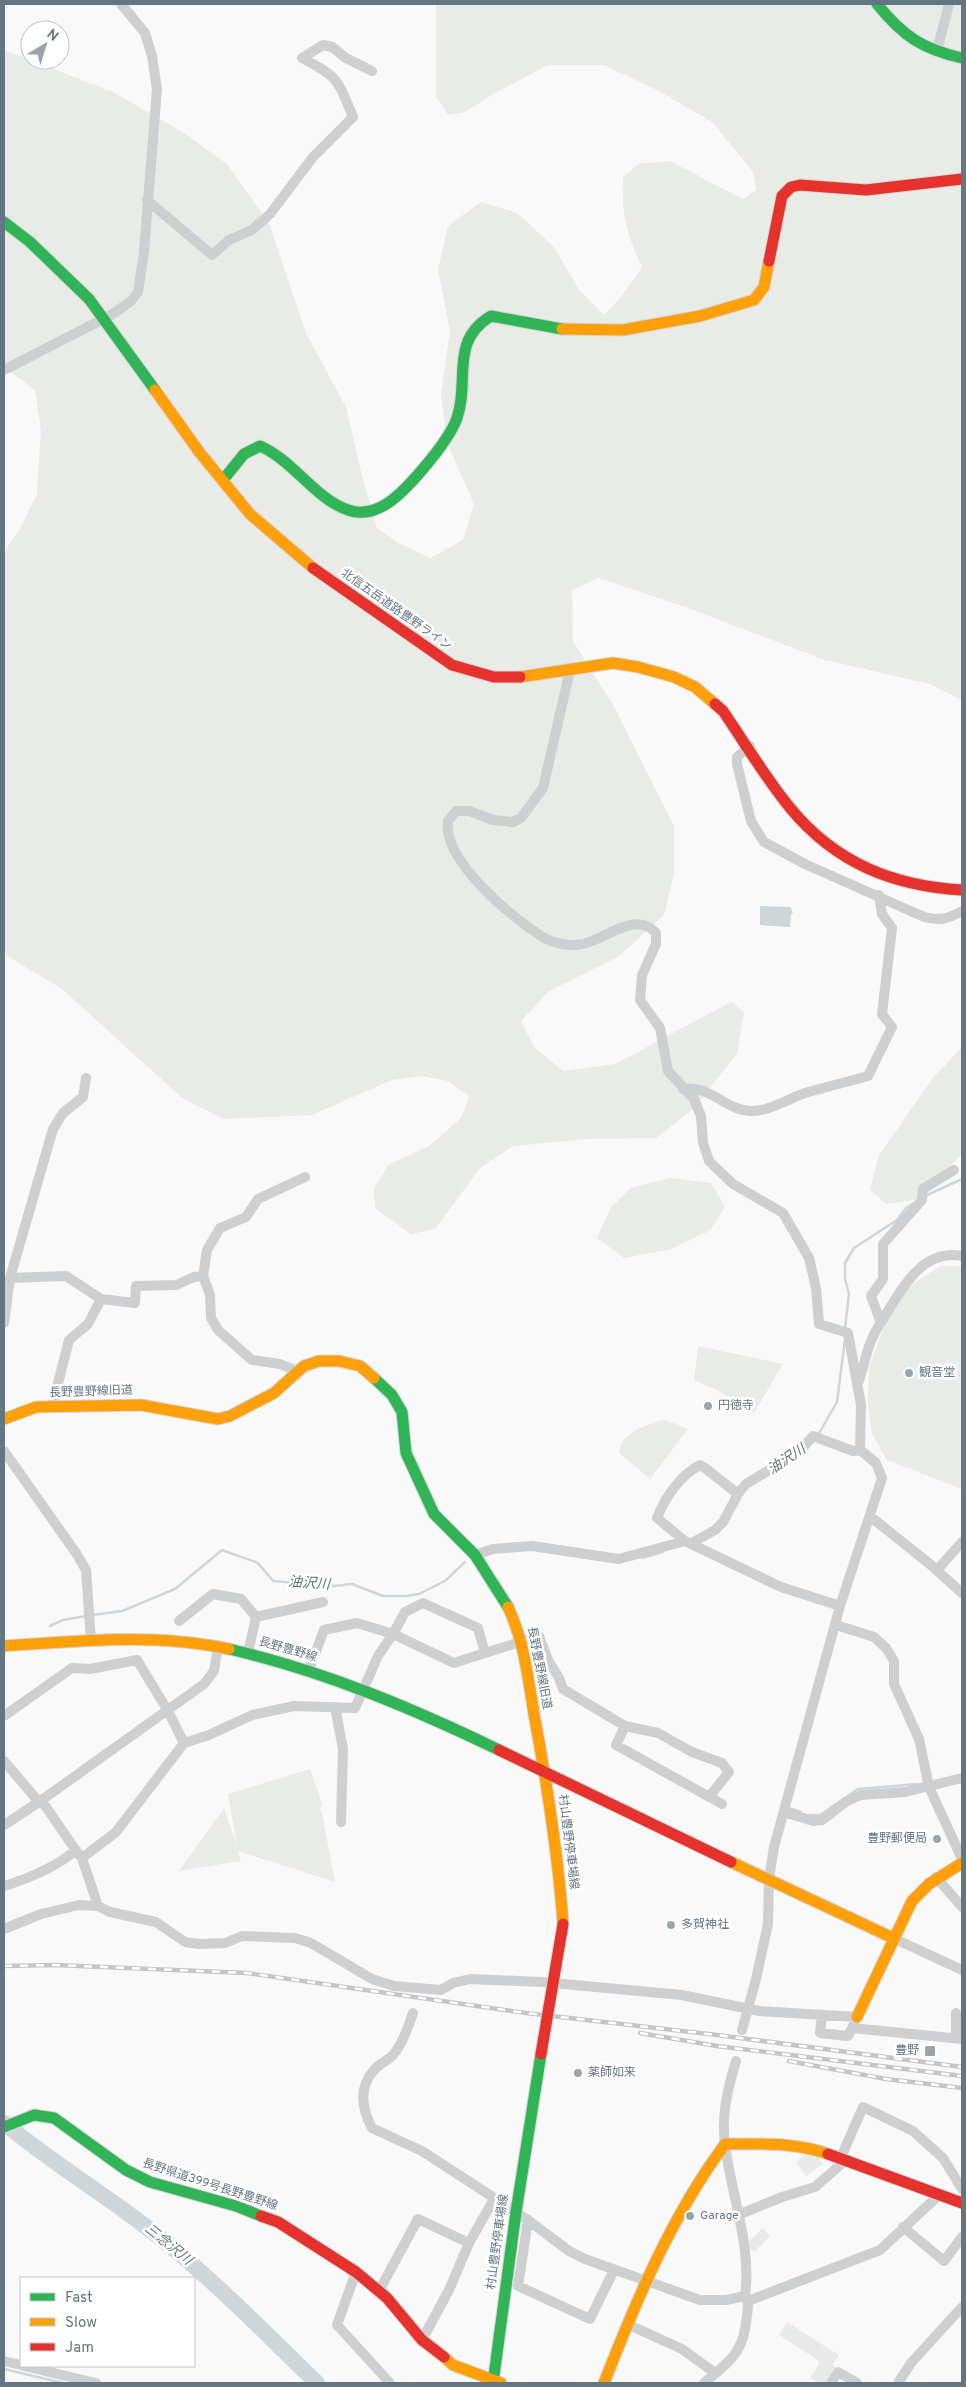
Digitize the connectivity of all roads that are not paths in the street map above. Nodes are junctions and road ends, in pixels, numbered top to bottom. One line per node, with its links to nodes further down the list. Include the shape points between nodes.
1 (121, 4): 8 (street, via 145,33 156,71)
2 (877, 4): 4 (street, via 904,36)
3 (949, 4): 4 (street)
4 (936, 51): 5 (street)
5 (962, 58)
6 (372, 71): 8 (street, via 323,45 302,58 332,74 353,117 313,158 270,214 252,230 230,240 212,255)
7 (962, 179): 12 (street, via 866,190 791,187 782,196 764,287 754,300 700,316 623,330 560,329 491,316 482,320 467,338 457,420 442,444 407,485 375,511 360,514 343,508 280,456 260,446 240,459)
8 (147, 200): 10 (street, via 142,278 138,292 130,302)
9 (4, 222): 10 (street, 北信五岳道路豊野ライン, via 63,272)
10 (104, 319): 11 (street); 12 (street, 北信五岳道路豊野ライン)
11 (4, 370)
12 (223, 480): 13 (street, 北信五岳道路豊野ライン, via 250,514 323,576 452,665 494,677 525,677)
13 (570, 670): 14 (street, 北信五岳道路豊野ライン, via 613,664 638,666 674,677 695,687 724,711); 19 (street, via 543,788 521,818 514,822 456,811 448,823 449,842 470,875 544,938 575,946 634,923 652,929 657,940 642,975 640,1000 660,1028 668,1071)
14 (750, 746): 15 (street, 北信五岳道路豊野ライン, via 792,809 828,844 863,867 902,882); 16 (street, via 737,757 737,764 751,821 764,842 805,864)
15 (962, 890)
16 (879, 895): 17 (street, via 937,920 950,918); 19 (street, via 882,914 892,928 882,1014 892,1027 868,1076 753,1112 740,1110 705,1090)
17 (962, 911)
18 (86, 1078): 24 (street, via 83,1097 63,1113 53,1129)
19 (683, 1089): 29 (street, via 694,1099 701,1116 703,1143 709,1160 733,1184 784,1213 809,1258 816,1288 818,1324 844,1333)
20 (954, 1170): 27 (street, via 922,1195 883,1244 883,1279 871,1296)
21 (305, 1177): 23 (street, via 258,1199 246,1217 220,1228 207,1250)
22 (962, 1256): 27 (street, via 938,1256 918,1268)
23 (203, 1276): 25 (street, via 176,1285 136,1286 135,1303); 28 (street, via 210,1295 211,1318 218,1330 252,1360 280,1364)
24 (10, 1278): 25 (street, via 66,1276); 26 (street)
25 (101, 1298): 30 (street, via 88,1324 69,1340)
26 (4, 1323)
27 (881, 1323): 29 (street, via 872,1339)
28 (297, 1371): 30 (street, 長野豊野線旧道, via 274,1393 218,1419 141,1405); 38 (street, 長野豊野線旧道, via 319,1361 360,1366 392,1395 402,1412 406,1453 434,1514)
29 (858, 1382): 32 (street)
30 (52, 1407): 31 (street, 長野豊野線旧道, via 36,1408)
31 (4, 1419)
32 (860, 1450): 34 (street, via 854,1451 816,1436 799,1452 746,1484); 35 (street, via 876,1463 882,1478)
33 (4, 1452): 47 (street, via 86,1570)
34 (738, 1494): 37 (street, via 719,1526); 37 (street, via 700,1465 681,1480 662,1505 657,1518)
35 (871, 1517): 39 (street); 42 (street)
36 (962, 1542): 39 (street)
37 (690, 1543): 38 (street, via 619,1560 532,1546 493,1549); 42 (street, via 781,1587)
38 (474, 1555): 48 (street, 長野豊野線旧道, via 502,1597)
39 (937, 1570): 40 (street)
40 (962, 1593)
41 (323, 1602): 43 (street)
42 (840, 1606): 45 (street)
43 (256, 1617): 44 (street, via 241,1599 213,1594); 51 (street)
44 (179, 1621)
45 (836, 1625): 63 (street, via 874,1637 894,1661 894,1684 919,1739); 67 (street)
46 (393, 1634): 52 (street, via 454,1663); 52 (street, via 405,1612 423,1603 478,1628); 53 (street, via 357,1624 324,1630); 54 (street)
47 (91, 1640): 49 (street, 長野豊野線); 50 (street, 長野豊野線, via 130,1639)
48 (521, 1640): 52 (street); 58 (street, via 539,1636 563,1688); 61 (street, 長野豊野線旧道)
49 (4, 1646)
50 (218, 1647): 51 (street, 長野豊野線); 56 (street, via 214,1671 204,1684)
51 (248, 1653): 53 (street, 長野豊野線)
52 (485, 1653)
53 (309, 1670): 54 (street, 長野豊野線)
54 (361, 1689): 55 (street, via 355,1708); 61 (street, 長野豊野線)
55 (335, 1707): 59 (street, via 294,1706 252,1715 208,1736); 68 (street, via 343,1749)
56 (168, 1711): 57 (street, via 137,1660 90,1669 72,1668); 59 (street); 65 (street)
57 (4, 1716)
58 (625, 1726): 64 (street, via 616,1745); 64 (street, via 658,1733 692,1752 722,1763 730,1772)
59 (184, 1743): 70 (street, via 116,1832)
60 (6, 1767): 65 (street)
61 (546, 1773): 73 (street, 村山豊野停車場線); 96 (street, 村山豊野停車場線, bridge, via 563,1924)
62 (962, 1778): 63 (street)
63 (929, 1787): 67 (street, via 861,1795 847,1801 822,1820 813,1821); 71 (street)
64 (709, 1797): 66 (street)
65 (41, 1802): 69 (street); 70 (street)
66 (722, 1804)
67 (784, 1812): 73 (street)
68 (341, 1822)
69 (4, 1825)
70 (79, 1854): 75 (street); 76 (street)
71 (962, 1859)
72 (962, 1863): 74 (street)
73 (769, 1878): 79 (street, 村山豊野停車場線); 81 (street, via 768,1924)
74 (936, 1878): 77 (street); 79 (street, via 912,1901)
75 (4, 1886)
76 (98, 1906): 78 (street, via 79,1905 42,1914); 81 (street, via 110,1912 156,1922 185,1942 225,1943 242,1936 295,1938 311,1943 372,1979 394,1986 441,1990 470,1979 542,1982 682,1995)
77 (962, 1907)
78 (4, 1929)
79 (893, 1938): 80 (street); 85 (street)
80 (962, 1970)
81 (748, 2009): 84 (street); 86 (street)
82 (956, 2012): 87 (street)
83 (413, 2013): 94 (street, via 392,2056 374,2069 363,2087 362,2103 372,2128 422,2151)
84 (822, 2015): 85 (street); 85 (street, via 820,2033 848,2036)
85 (854, 2022): 87 (street, via 903,2034)
86 (742, 2030)
87 (959, 2038)
88 (736, 2061): 90 (street, via 726,2092)
89 (4, 2127): 103 (street, 長野県道399号長野豊野線, via 33,2114 54,2118 126,2170 150,2182 236,2206 278,2222)
90 (725, 2144): 91 (street, via 780,2145 818,2150); 97 (street); 104 (street, via 687,2198)
91 (844, 2158): 92 (street, via 863,2107 913,2131 943,2158); 93 (street); 97 (street, via 815,2186)
92 (962, 2189)
93 (938, 2196): 95 (street); 99 (street)
94 (494, 2199): 96 (street); 101 (street)
95 (962, 2203)
96 (516, 2212): 98 (street); 114 (street, 村山豊野停車場線)
97 (738, 2215): 106 (street, via 748,2274)
98 (528, 2220): 102 (street, via 569,2251); 102 (street, via 518,2286 590,2319)
99 (903, 2227): 100 (street, via 944,2261); 106 (street, via 880,2250)
100 (962, 2237)
101 (468, 2243): 105 (street, via 418,2219); 109 (street, via 450,2290)
102 (614, 2270): 104 (street)
103 (356, 2272): 105 (street, 長野県道399号長野豊野線); 116 (street, via 336,2325)
104 (645, 2278): 106 (street, via 700,2300); 108 (street)
105 (379, 2291): 109 (street, 長野県道399号長野豊野線)
106 (747, 2299): 113 (street, via 745,2336 736,2354)
107 (962, 2307): 120 (street, via 911,2363)
108 (627, 2324): 113 (street, via 682,2349); 117 (street)
109 (422, 2340): 114 (street, 長野県道399号長野豊野線, via 453,2365)
110 (4, 2361): 111 (street)
111 (20, 2364)
112 (31, 2367): 115 (street)
113 (711, 2379)
114 (496, 2382)
115 (96, 2383)
116 (390, 2383)
117 (604, 2383)
118 (832, 2383): 119 (street, via 838,2372)
119 (857, 2383)
120 (898, 2383)

